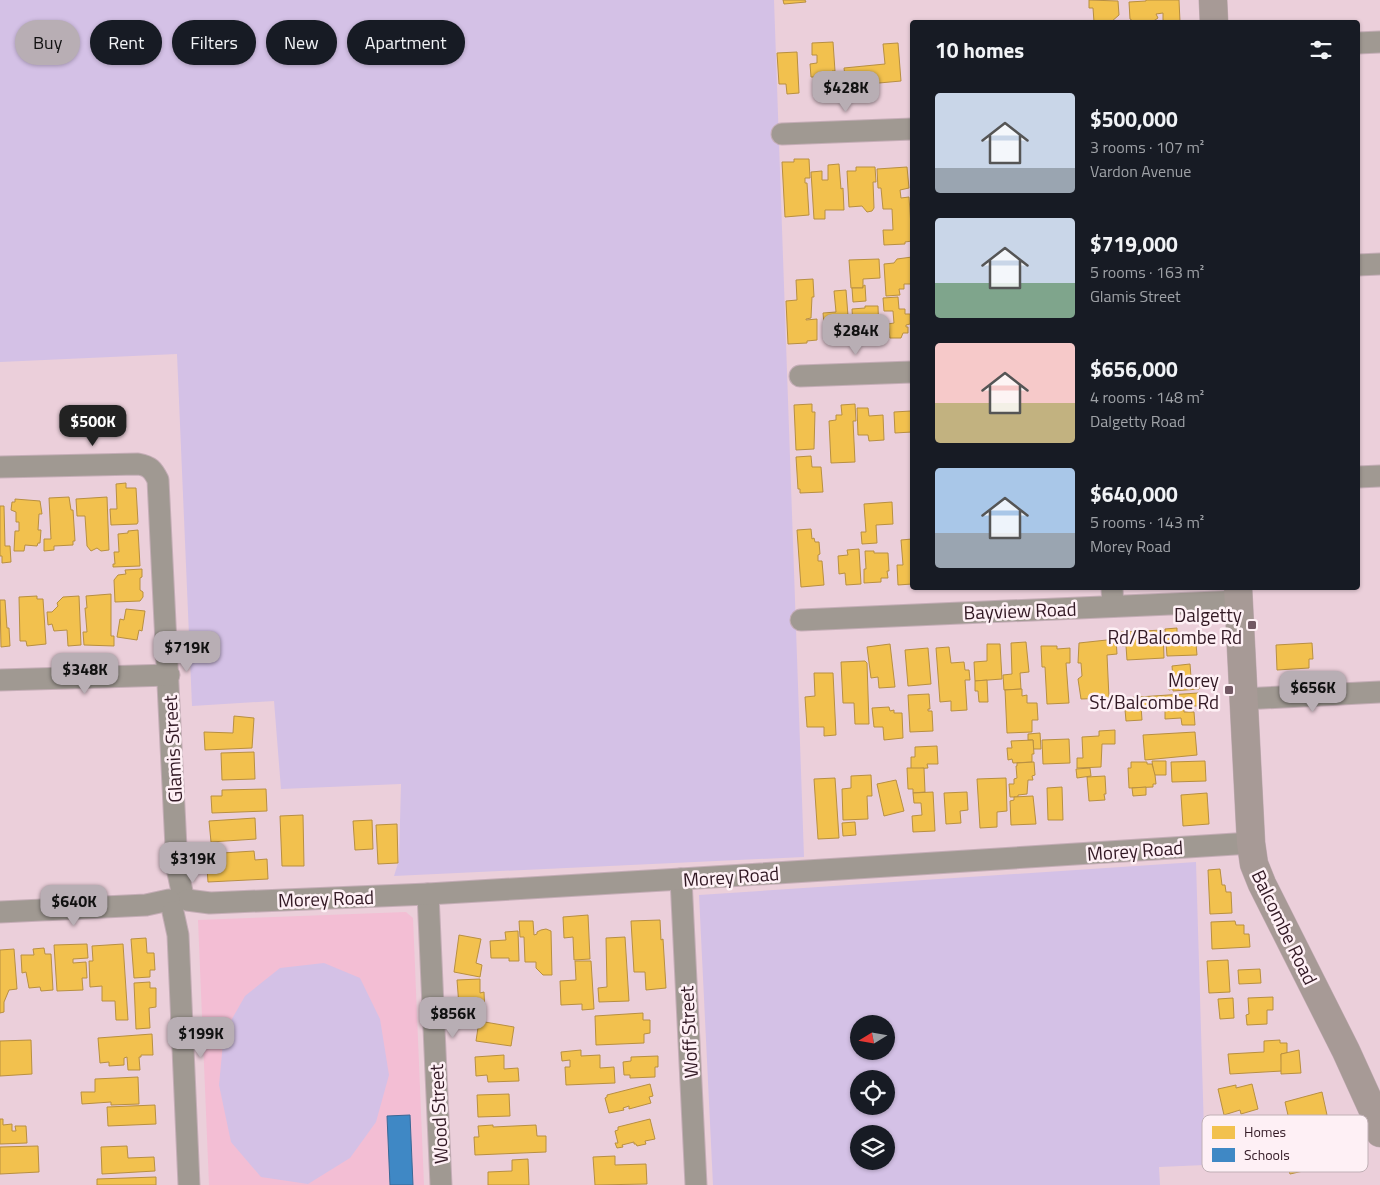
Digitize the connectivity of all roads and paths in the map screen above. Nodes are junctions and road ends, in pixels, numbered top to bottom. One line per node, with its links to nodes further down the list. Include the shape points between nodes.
1 (1212, 0): 2 (main road)
2 (1214, 20)
3 (1380, 42): 4 (street)
4 (1360, 43)
5 (910, 129): 6 (street)
6 (782, 134)
7 (1380, 264): 8 (street)
8 (1360, 266)
9 (910, 372): 10 (street)
10 (800, 376)
11 (0, 467): 17 (street, Glamis Street, via 138,464 153,470 158,480)
12 (1380, 476): 13 (street)
13 (1360, 477)
14 (1238, 594): 15 (street, Bayview Road); 20 (main road, Balcombe Road)
15 (1112, 597): 16 (street, Bayview Road)
16 (801, 620)
17 (168, 675): 18 (street); 24 (street, Glamis Street)
18 (0, 680)
19 (1380, 692): 20 (street)
20 (1243, 699): 21 (main road, Balcombe Road)
21 (1251, 843): 22 (street, Morey Road); 26 (main road, Balcombe Road, via 1258,875 1346,1051)
22 (680, 879): 23 (street, Morey Road); 29 (street, Woff Street)
23 (428, 894): 24 (street, Morey Road); 28 (street, Wood Street)
24 (178, 904): 25 (street, Morey Road); 27 (street, Glamis Street)
25 (0, 912)
26 (1380, 1133)
27 (189, 1185)
28 (441, 1185)
29 (696, 1185)

